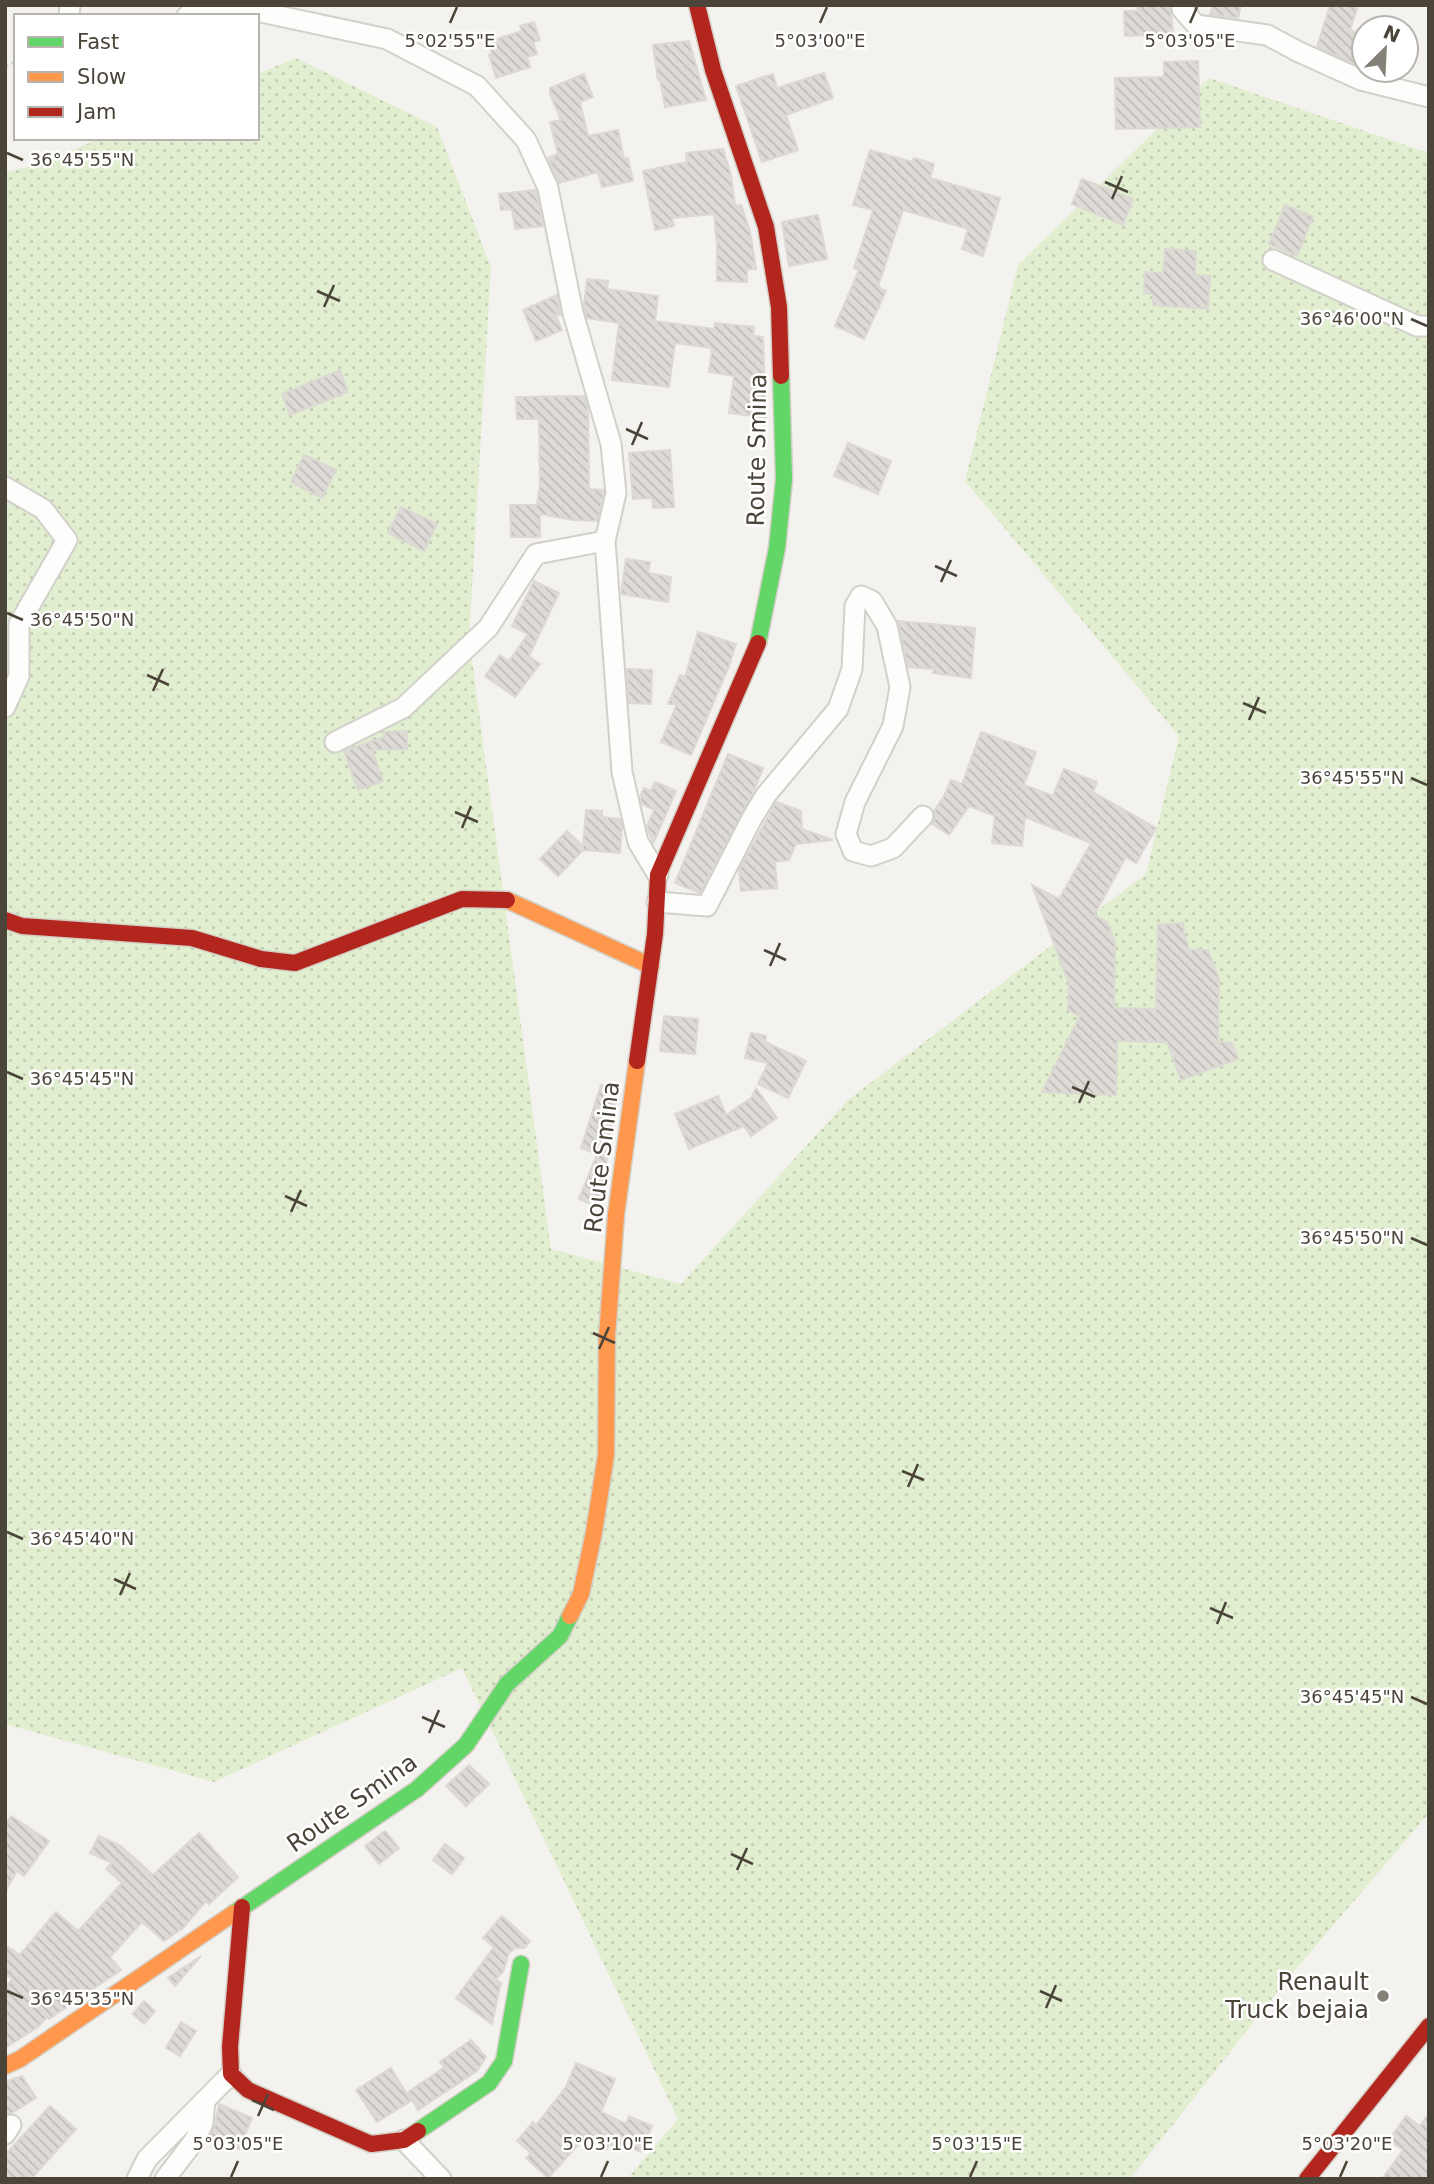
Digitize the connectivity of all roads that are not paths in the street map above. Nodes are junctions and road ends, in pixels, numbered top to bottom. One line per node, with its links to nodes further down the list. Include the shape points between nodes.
1 (697, 5): 13 (street, Route Smina, via 713,70 766,227 779,307 783,479 777,548 760,637)
2 (1182, 5): 5 (street, via 1196,25 1267,35 1361,80)
3 (255, 8): 4 (street, via 198,8); 9 (street, via 387,39 477,86 526,140 548,188 573,313 611,444 616,493)
4 (190, 14)
5 (1429, 97)
6 (1273, 260): 7 (street, via 1418,326)
7 (1429, 326)
8 (5, 487): 10 (street, via 43,509 67,540 19,624 19,676)
9 (605, 541): 11 (street, via 536,554 488,628 403,708); 13 (street, via 622,772 638,842)
10 (5, 707)
11 (335, 742)
12 (923, 816): 14 (street, via 893,848 871,856 853,851 846,834 855,802 893,726 900,687 887,626 872,601 861,596 855,606 852,669 838,709 766,795 707,906)
13 (659, 875): 14 (street, Route Smina)
14 (657, 902): 16 (street, Route Smina)
15 (5, 920): 16 (street, via 22,926 192,938 261,959 295,963 462,899 505,899)
16 (651, 966): 17 (street, Route Smina, via 616,1214 607,1336 606,1455 581,1594 559,1636 507,1684 466,1745 417,1789)
17 (242, 1907): 20 (street, Route Smina); 21 (street)
18 (521, 1964): 23 (street, via 504,2061 489,2083)
19 (1429, 2026): 27 (street)
20 (5, 2066)
21 (231, 2074): 22 (street); 23 (street, via 248,2090 371,2144)
22 (205, 2100): 24 (street, via 147,2159); 25 (street, via 203,2123 194,2141)
23 (404, 2140): 26 (street)
24 (137, 2179)
25 (165, 2179)
26 (441, 2179)
27 (1307, 2179)

